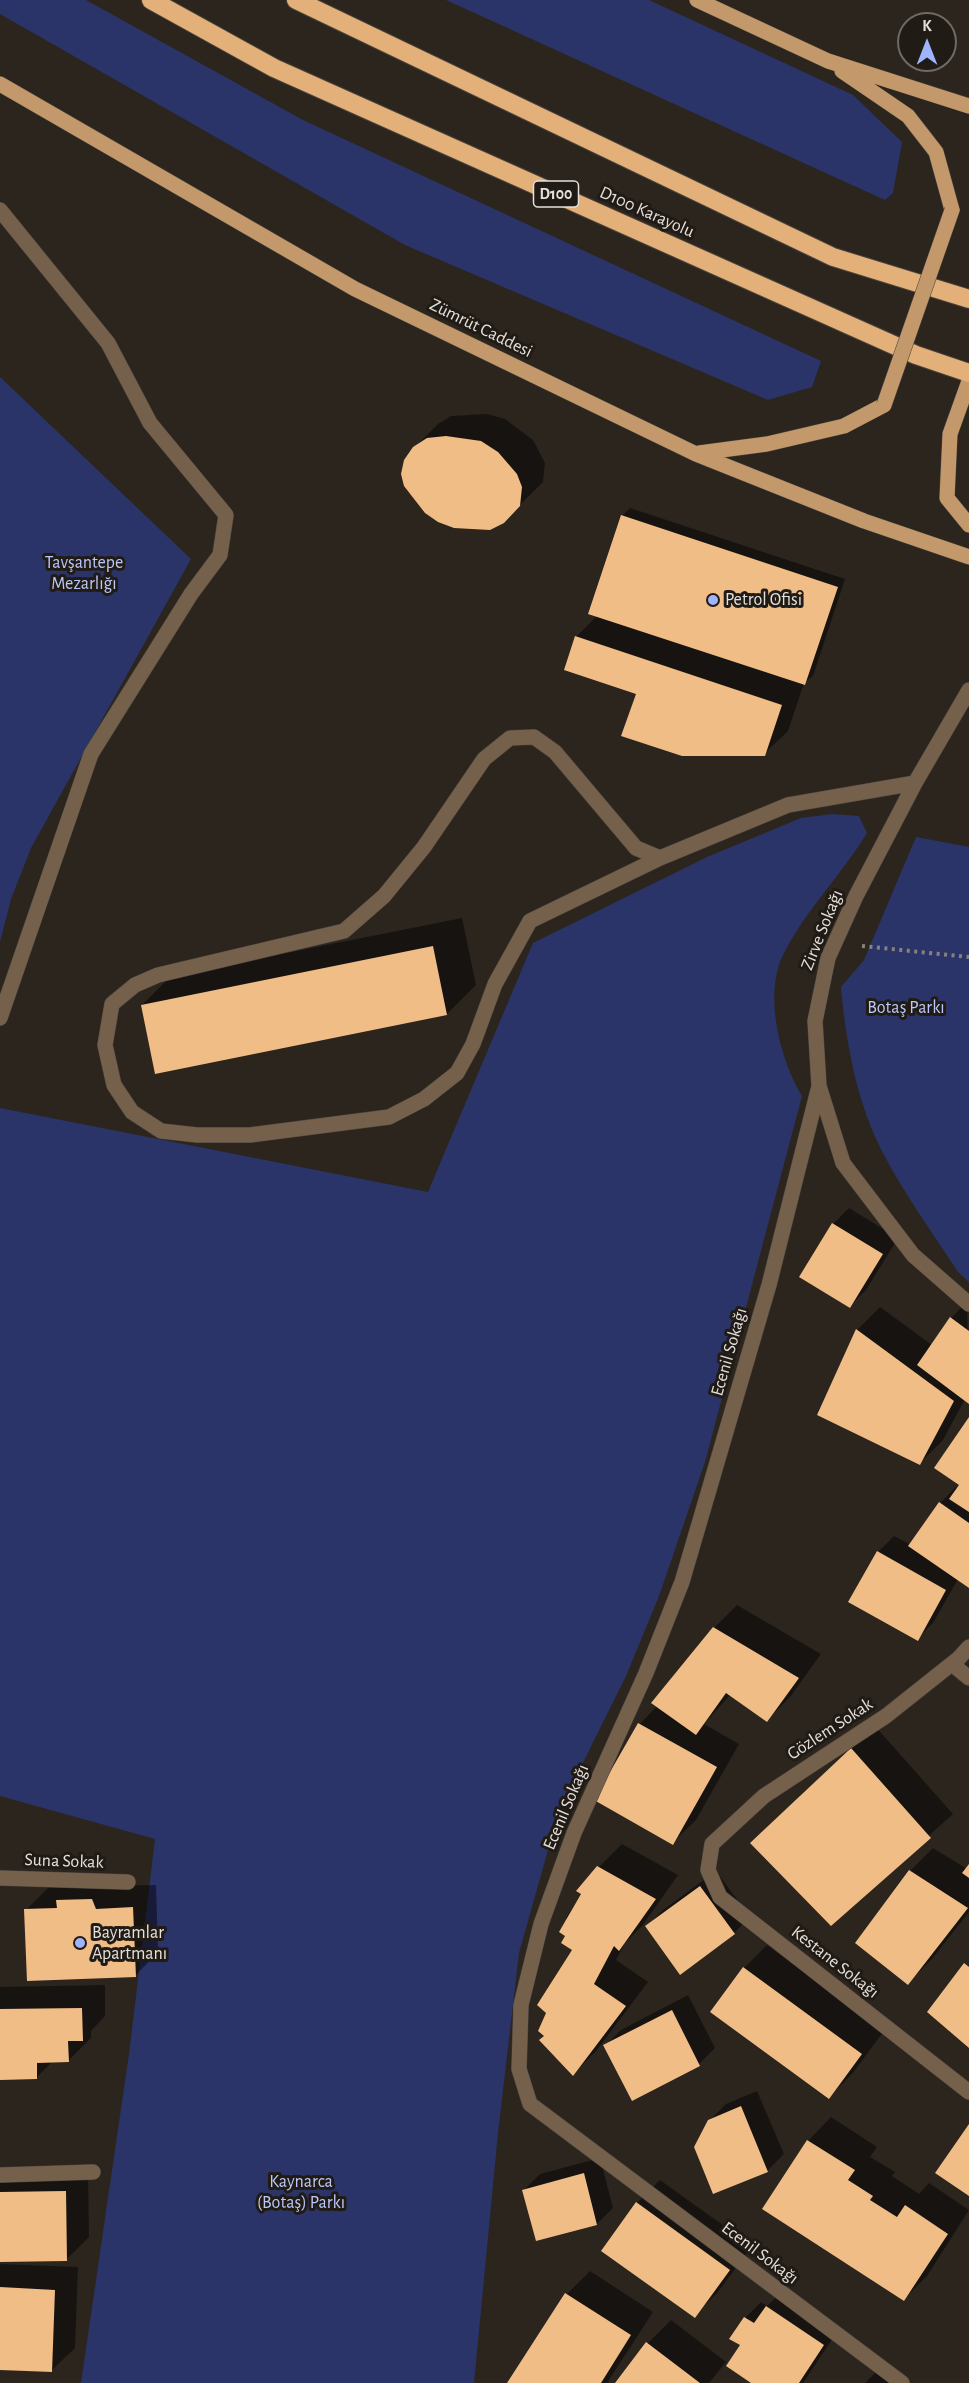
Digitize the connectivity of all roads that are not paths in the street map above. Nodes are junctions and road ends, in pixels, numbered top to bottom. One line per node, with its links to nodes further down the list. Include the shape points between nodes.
1 (151, 0): 9 (highway, D100 Karayolu / D100, via 274,68 916,355)
2 (296, 0): 8 (highway, via 833,257)
3 (697, 0): 4 (main road)
4 (828, 61): 6 (main road); 11 (main road, bridge, via 908,116 936,152 952,210 884,405 844,426 767,444)
5 (0, 84): 11 (main road, Zümrüt Caddesi, via 355,289)
6 (969, 106)
7 (0, 210): 17 (street, via 108,343 150,423 226,515 220,555 191,594 92,754)
8 (969, 299)
9 (969, 373)
10 (969, 381): 12 (main road, via 950,434 947,498)
11 (696, 454): 13 (main road, Zümrüt Caddesi, via 864,521)
12 (969, 525)
13 (969, 557)
14 (969, 690): 15 (street, Zirve Sokağı)
15 (915, 783): 16 (street, via 788,805); 18 (street, Zirve Sokağı, via 856,896 821,986 815,1021)
16 (660, 858): 16 (street, via 636,848 555,752 534,737 510,738 484,759 424,847 384,896 344,931 158,975 135,985 112,1004 105,1045 114,1085 132,1112 160,1131 250,1135 389,1117 424,1099 457,1073 473,1044 495,984 530,921)
17 (0, 1018)
18 (819, 1086): 19 (street, Zirve Sokağı, via 843,1163 913,1255); 29 (street, Ecenil Sokağı, via 769,1285 682,1582 574,1833 541,1924 521,2005 519,2069 530,2104)
19 (969, 1304)
20 (969, 1647): 21 (street, Gözlem Sokak)
21 (952, 1664): 22 (street); 23 (street, Gözlem Sokak, via 886,1716 764,1796)
22 (969, 1678)
23 (712, 1844): 26 (street, Kestane Sokağı, via 708,1870 720,1897)
24 (0, 1878): 25 (street, Suna Sokak)
25 (128, 1882)
26 (969, 2092)
27 (93, 2172): 28 (street)
28 (0, 2175)
29 (902, 2383)

